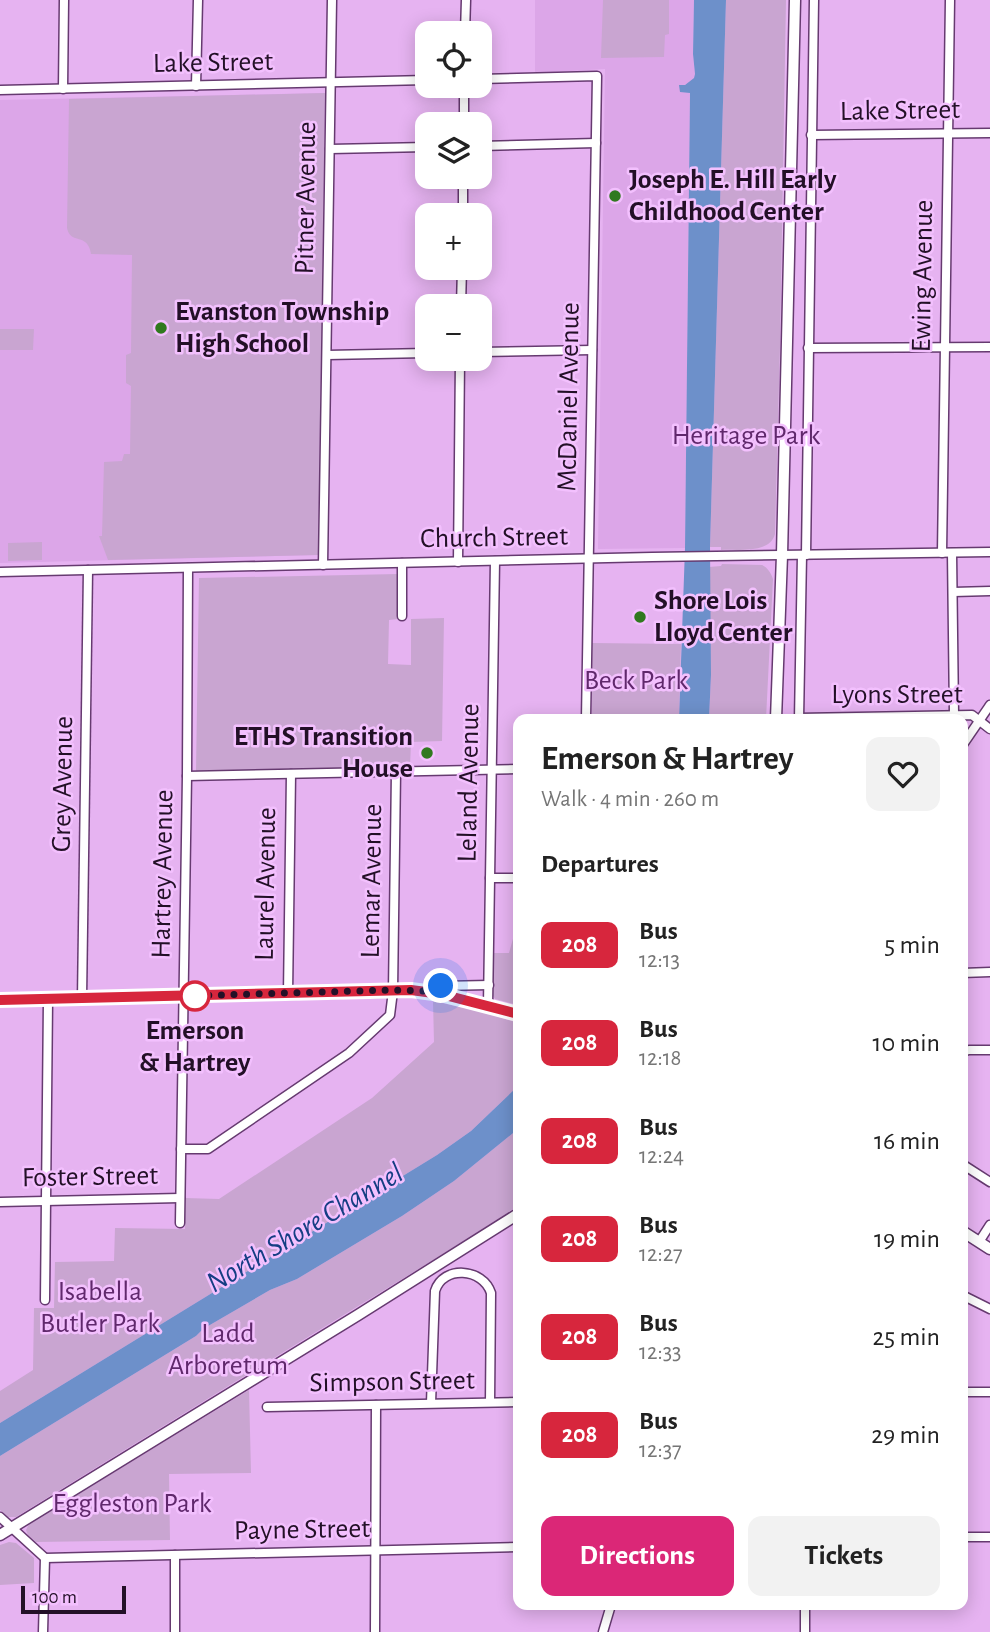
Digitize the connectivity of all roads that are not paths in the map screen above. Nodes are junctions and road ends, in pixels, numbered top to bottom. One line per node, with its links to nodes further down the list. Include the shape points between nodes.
1 (64, 0): 13 (street)
2 (198, 0): 12 (street)
3 (332, 0): 11 (street, Pitner Avenue)
4 (466, 0): 8 (street)
5 (795, 0): 33 (main road)
6 (814, 0): 17 (street)
7 (950, 0): 15 (street, Ewing Avenue)
8 (465, 21)
9 (492, 79): 18 (street, McDaniel Avenue, via 597,76)
10 (415, 80): 11 (street, Lake Street)
11 (331, 83): 12 (street, Lake Street); 21 (street, Pitner Avenue)
12 (196, 86): 13 (street, Lake Street)
13 (63, 89): 14 (street, Lake Street)
14 (0, 90)
15 (948, 133): 16 (street, Lake Street); 17 (street, Lake Street); 24 (street, Ewing Avenue)
16 (990, 133)
17 (811, 135): 23 (street)
18 (596, 143): 19 (street); 25 (street, McDaniel Avenue)
19 (492, 146)
20 (415, 147): 21 (street)
21 (330, 149): 28 (street, Pitner Avenue)
22 (990, 347): 24 (street)
23 (808, 348): 24 (street); 34 (street)
24 (944, 348): 31 (street, Ewing Avenue)
25 (592, 350): 26 (street); 35 (street, McDaniel Avenue)
26 (492, 352)
27 (415, 353): 28 (street)
28 (327, 355): 39 (street, Pitner Avenue)
29 (460, 371): 37 (street)
30 (990, 552): 32 (street, Church Street)
31 (942, 553): 32 (street, Church Street); 34 (street, Church Street)
32 (953, 553): 44 (street)
33 (782, 555): 34 (street, Church Street); 35 (street, Church Street); 48 (main road)
34 (804, 555): 49 (street)
35 (589, 559): 36 (street, Church Street); 47 (street, McDaniel Avenue)
36 (495, 561): 37 (street, Church Street); 56 (street, Leland Avenue)
37 (458, 562): 38 (street, Church Street)
38 (402, 563): 39 (street, Church Street); 45 (street)
39 (323, 565): 40 (street, Church Street)
40 (188, 568): 41 (street, Church Street); 59 (street, Hartrey Avenue)
41 (88, 570): 42 (street, Church Street); 69 (street, Grey Avenue)
42 (0, 572)
43 (990, 591): 44 (street)
44 (953, 592): 50 (street)
45 (402, 615)
46 (990, 705): 52 (street)
47 (586, 714)
48 (776, 714)
49 (799, 714)
50 (954, 714)
51 (968, 715): 52 (street, Lyons Street)
52 (979, 721): 53 (street, Lyons Street); 54 (street)
53 (990, 729)
54 (968, 737)
55 (513, 769): 56 (street)
56 (492, 770): 57 (street); 60 (street, Leland Avenue)
57 (396, 772): 58 (street); 65 (street, Lemar Avenue)
58 (291, 775): 59 (street); 67 (street, Laurel Avenue)
59 (187, 776): 68 (street, Hartrey Avenue)
60 (490, 878): 61 (street); 64 (street, Leland Avenue)
61 (513, 878)
62 (990, 972): 63 (street)
63 (968, 973)
64 (489, 985): 66 (street); 72 (street, Leland Avenue)
65 (393, 990): 66 (main road); 67 (main road); 76 (street, Foster Street, via 390,1015 349,1053 208,1149)
66 (425, 991): 72 (main road)
67 (288, 994): 68 (main road)
68 (183, 996): 69 (main road); 76 (street, Hartrey Avenue)
69 (82, 999): 71 (main road)
70 (0, 1000): 71 (main road)
71 (48, 1000): 80 (street)
72 (488, 1006): 73 (main road)
73 (513, 1013)
74 (968, 1050): 75 (street)
75 (990, 1050)
76 (181, 1149): 79 (street, Hartrey Avenue)
77 (968, 1168): 78 (street)
78 (990, 1182)
79 (180, 1198): 80 (street, Foster Street); 83 (street, Hartrey Avenue)
80 (46, 1201): 81 (street, Foster Street); 89 (street)
81 (0, 1202)
82 (513, 1217): 99 (main road)
83 (180, 1223)
84 (990, 1225): 86 (street)
85 (968, 1235): 86 (main road)
86 (979, 1242): 87 (main road)
87 (990, 1248)
88 (968, 1298): 90 (street)
89 (45, 1300)
90 (990, 1309)
91 (968, 1392): 92 (street)
92 (990, 1392)
93 (490, 1402): 94 (street, Simpson Street); 95 (street, Simpson Street); 95 (street, via 491,1293 480,1278 461,1272 446,1276 435,1291)
94 (513, 1402)
95 (431, 1404): 96 (street, Simpson Street)
96 (376, 1405): 97 (street, Simpson Street); 104 (street)
97 (267, 1407)
98 (0, 1517): 99 (street)
99 (11, 1528): 100 (main road); 106 (street)
100 (0, 1535)
101 (968, 1537): 102 (street)
102 (990, 1537)
103 (513, 1547): 104 (street, Payne Street)
104 (375, 1551): 105 (street, Payne Street); 111 (street)
105 (175, 1555): 106 (street, Payne Street); 110 (street)
106 (45, 1558): 109 (street)
107 (610, 1610): 112 (street)
108 (805, 1610): 113 (street)
109 (43, 1632)
110 (174, 1632)
111 (375, 1632)
112 (603, 1632)
113 (805, 1632)

